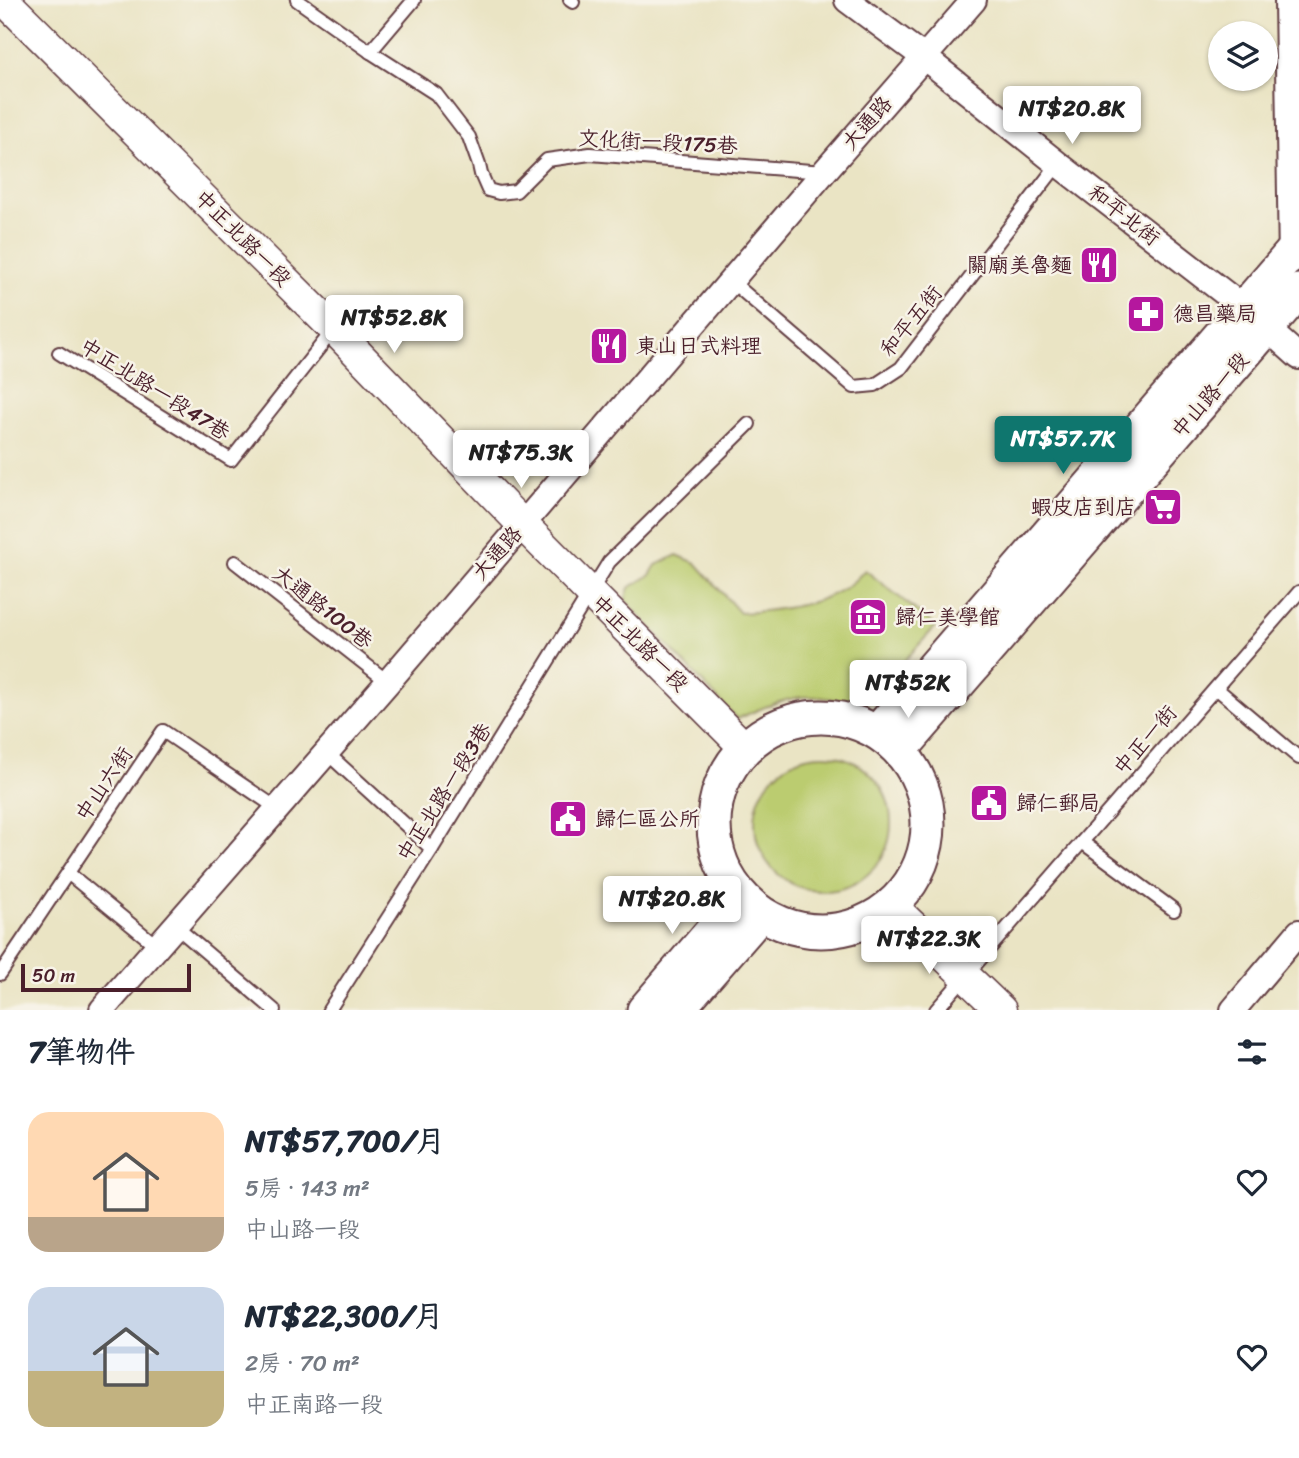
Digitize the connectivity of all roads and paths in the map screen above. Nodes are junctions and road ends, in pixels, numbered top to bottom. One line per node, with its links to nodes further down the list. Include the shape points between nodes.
1 (4, 0): 15 (street, 中正北路一段)
2 (297, 0): 7 (lane, 文化街一段175巷)
3 (414, 0): 7 (lane)
4 (847, 0): 8 (street, 和平北街)
5 (974, 0): 8 (street, 大通路)
6 (1287, 0): 11 (street)
7 (370, 52): 10 (lane, 文化街一段175巷, via 436,94 468,137 488,190 499,193 516,191 547,160 590,154)
8 (925, 58): 9 (street, 和平北街); 10 (street, 大通路)
9 (1058, 164): 12 (lane, 和平五街, via 901,368 875,385 855,387); 14 (street, 和平北街)
10 (824, 172): 12 (street, 大通路)
11 (1294, 250): 13 (street); 14 (main road, 中山路一段)
12 (731, 281): 19 (street, 大通路)
13 (1296, 294): 14 (main road, 中山路一段)
14 (1256, 318): 17 (street, 和平北街); 25 (main road, 中山路一段)
15 (334, 329): 16 (lane, 中正北路一段47巷, via 231,460); 19 (street, 中正北路一段)
16 (59, 353)
17 (1299, 357)
18 (749, 425): 22 (lane, 中正北路一段3巷, via 609,562)
19 (522, 524): 22 (street, 中正北路一段); 23 (street, 大通路)
20 (235, 562): 23 (lane, 大通路100巷)
21 (1299, 592): 24 (lane, 中正一街)
22 (590, 593): 26 (street, 中正北路一段); 31 (lane, 中正北路一段3巷)
23 (388, 682): 27 (street, 大通路)
24 (1216, 688): 28 (lane); 30 (lane, 中正一街)
25 (889, 741): 26 (main road, via 866,726 838,718 809,717 781,725); 33 (main road, via 915,771 928,818 920,866)
26 (745, 748): 34 (main road, via 724,778 713,832 730,883)
27 (326, 752): 29 (street, 大通路); 31 (lane)
28 (1299, 758)
29 (278, 809): 32 (lane, 中山六街, via 163,731); 36 (street, 大通路)
30 (1082, 842): 35 (lane); 40 (lane, 中正一街)
31 (432, 849): 43 (lane, 中正北路一段3巷)
32 (68, 873): 38 (lane); 39 (lane, 中山六街)
33 (891, 905): 34 (main road, via 872,919 827,932 781,925); 40 (street)
34 (751, 906): 44 (main road); 45 (main road)
35 (1174, 911)
36 (174, 925): 38 (street, 大通路); 42 (lane)
37 (1299, 932): 48 (street)
38 (157, 946): 41 (street, 大通路)
39 (0, 974)
40 (965, 976): 46 (lane, 中正一街); 47 (street)
41 (102, 1010)
42 (274, 1010)
43 (329, 1010)
44 (644, 1010)
45 (677, 1010)
46 (936, 1010)
47 (1002, 1010)
48 (1233, 1010)

